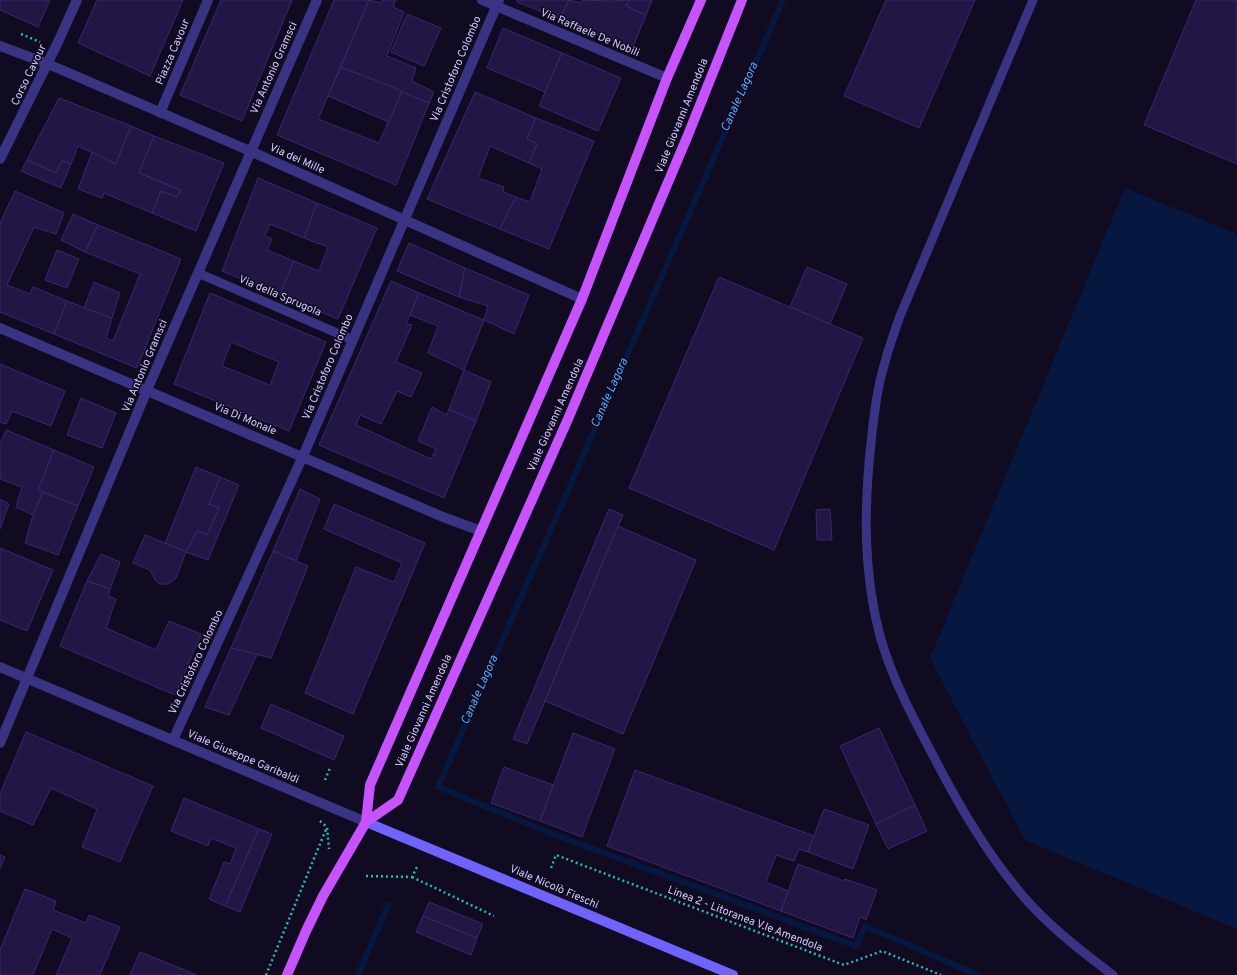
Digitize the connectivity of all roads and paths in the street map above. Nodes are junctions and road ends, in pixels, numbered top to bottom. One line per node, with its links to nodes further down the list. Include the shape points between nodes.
1 (77, 0): 10 (street, Corso Cavour)
2 (208, 0): 12 (street, Piazza Cavour)
3 (317, 0): 13 (street, Via Antonio Gramsci)
4 (482, 0): 8 (street, Via Raffaele De Nobili)
5 (702, 0): 11 (main road, Viale Giovanni Amendola)
6 (742, 0): 30 (main road, Viale Giovanni Amendola, via 568,419 398,800)
7 (1033, 0): 42 (lane, via 900,316 885,361 876,398 865,530 869,577 880,636 903,699 951,789 978,835 1014,886 1052,926)
8 (497, 3): 11 (street, Via Raffaele De Nobili); 15 (street, Via Cristoforo Colombo)
9 (0, 46): 10 (street, Via dei Mille)
10 (48, 64): 12 (street, Via dei Mille); 14 (street, Corso Cavour)
11 (667, 78): 17 (main road, Viale Giovanni Amendola)
12 (160, 113): 13 (street, Via dei Mille)
13 (250, 151): 15 (street, Via dei Mille); 16 (street, Via Antonio Gramsci)
14 (0, 159)
15 (405, 220): 17 (street, Via dei Mille); 19 (street, Via Cristoforo Colombo)
16 (198, 273): 19 (lane, Via della Sprugola); 20 (street, Via Antonio Gramsci)
17 (582, 299): 22 (main road, Viale Giovanni Amendola)
18 (0, 328): 20 (street, Via Di Monale)
19 (353, 340): 21 (street, Via Cristoforo Colombo)
20 (147, 390): 21 (street, Via Di Monale); 24 (street, Via Antonio Gramsci)
21 (303, 456): 22 (street, Via Di Monale); 25 (street, Via Cristoforo Colombo)
22 (481, 531): 30 (main road, Viale Giovanni Amendola, via 370,785)
23 (0, 667): 24 (street, Viale Giuseppe Garibaldi)
24 (27, 679): 25 (street, Viale Giuseppe Garibaldi); 26 (street, Via Antonio Gramsci)
25 (173, 740): 30 (street, Viale Giuseppe Garibaldi)
26 (0, 743)
27 (330, 768): 28 (path)
28 (325, 780)
29 (317, 818): 31 (path)
30 (366, 822): 39 (main road, Viale Giovanni Amendola, via 306,930); 40 (main road, Viale Nicolò Fieschi)
31 (327, 827): 32 (path); 38 (path)
32 (329, 849)
33 (418, 865): 36 (path)
34 (551, 868): 41 (path, Linea 2 - Litoranea V.le Amendola, via 556,855 844,965 882,951)
35 (366, 876): 36 (path)
36 (412, 877): 37 (path)
37 (494, 916)
38 (266, 975)
39 (287, 975)
40 (733, 975)
41 (941, 975)
42 (1113, 975)

